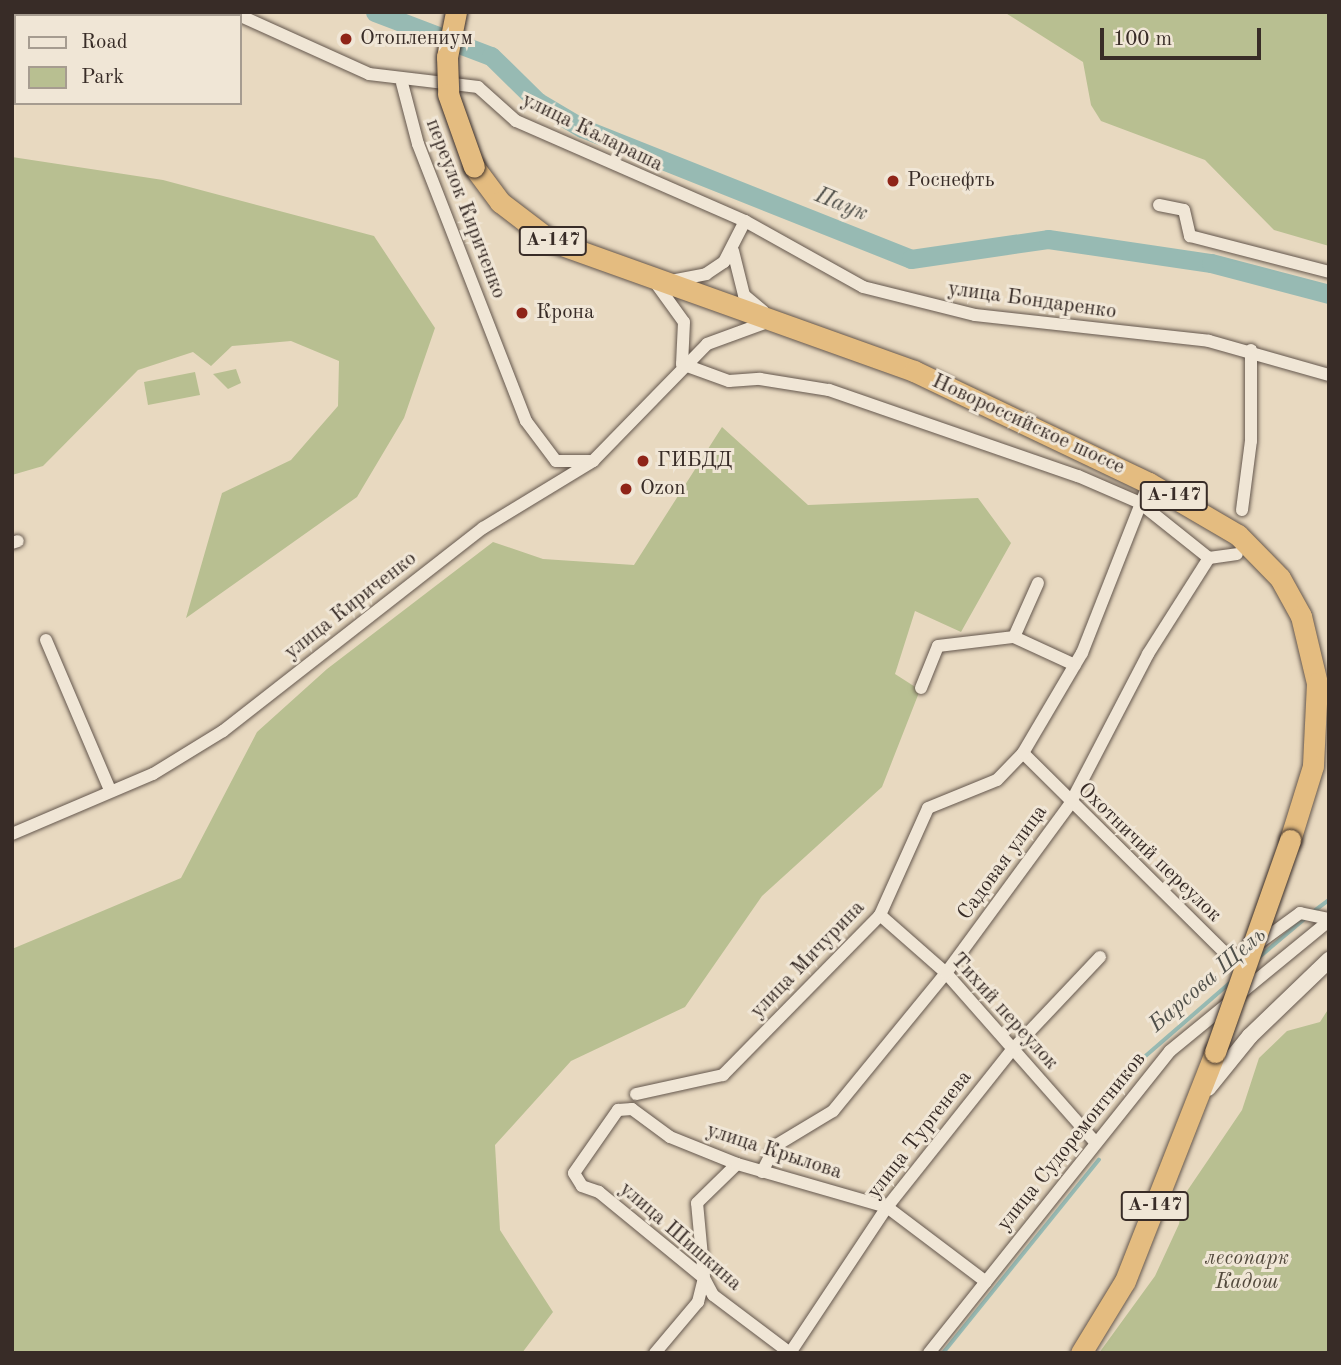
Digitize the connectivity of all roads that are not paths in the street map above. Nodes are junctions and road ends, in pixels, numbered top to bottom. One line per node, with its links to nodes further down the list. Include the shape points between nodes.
1 (456, 12): 8 (highway, Новороссийское шоссе / А-147, bridge, via 448,94 474,167 519,221 569,249)
2 (242, 16): 3 (street)
3 (402, 83): 5 (street, улица Калараша, via 432,77 478,87 516,121); 13 (street, переулок Кириченко, via 418,144 526,421 556,461)
4 (1159, 205): 7 (street, via 1184,210 1190,236)
5 (745, 220): 6 (street); 10 (street, улица Бондаренко, via 846,279 918,304)
6 (733, 251): 8 (street, via 706,274); 9 (street, via 744,295)
7 (1329, 272)
8 (654, 282): 9 (highway, Новороссийское шоссе / А-147); 11 (street, via 684,322)
9 (774, 322): 11 (street, улица Кириченко, via 733,330); 14 (highway, Новороссийское шоссе / А-147, via 914,371)
10 (1251, 349): 12 (street, улица Бондаренко); 16 (street, via 1251,441)
11 (682, 363): 13 (street, улица Кириченко); 15 (street, via 729,382 760,379 829,390)
12 (1329, 375)
13 (593, 461): 25 (street, улица Кириченко, via 483,528 223,731 153,774)
14 (1149, 483): 15 (street, улица Мичурина); 36 (highway, Новороссийское шоссе / А-147, bridge, via 1259,552 1301,616 1317,683 1319,727 1290,840)
15 (1140, 503): 18 (street); 22 (street, улица Мичурина)
16 (1242, 510)
17 (1237, 554): 18 (street)
18 (1209, 558): 26 (street, Садовая улица, via 1148,654)
19 (1038, 583): 20 (street)
20 (1014, 637): 22 (street); 23 (street, via 938,646)
21 (46, 640): 25 (street)
22 (1075, 665): 24 (street, улица Мичурина)
23 (921, 688)
24 (1023, 753): 26 (street, Охотничий переулок); 28 (street, улица Мичурина, via 997,780 928,808)
25 (110, 790): 27 (street, улица Кириченко)
26 (1070, 804): 29 (street, Охотничий переулок, via 1234,958 1300,913); 32 (street, Садовая улица)
27 (12, 834)
28 (880, 915): 32 (street, Тихий переулок); 34 (street, улица Мичурина, via 723,1075)
29 (1325, 918): 37 (street, улица Судоремонтников, via 1170,1051)
30 (1100, 957): 33 (street, улица Тургенева)
31 (1329, 960): 36 (main road, Новороссийское шоссе, via 1228,1060)
32 (946, 973): 33 (street, Тихий переулок); 39 (street, Садовая улица, via 833,1111 775,1146)
33 (1012, 1050): 37 (street, Тихий переулок); 40 (street, улица Тургенева)
34 (635, 1094)
35 (618, 1110): 38 (street, улица Крылова, via 632,1109 670,1137); 41 (street, улица Шишкина, via 574,1173 582,1186 599,1192)
36 (1190, 1117): 46 (highway, Новороссийское шоссе / А-147, via 1125,1281)
37 (1094, 1141): 42 (street, улица Судоремонтников)
38 (737, 1164): 39 (street, улица Крылова); 41 (street, via 697,1203)
39 (762, 1172): 40 (street, улица Крылова)
40 (887, 1207): 42 (street, улица Крылова); 44 (street, улица Тургенева)
41 (704, 1278): 43 (street, via 698,1302); 44 (street, улица Шишкина, via 713,1295)
42 (986, 1282): 45 (street, улица Судоремонтников)
43 (655, 1353)
44 (790, 1353)
45 (929, 1353)
46 (1081, 1353)

